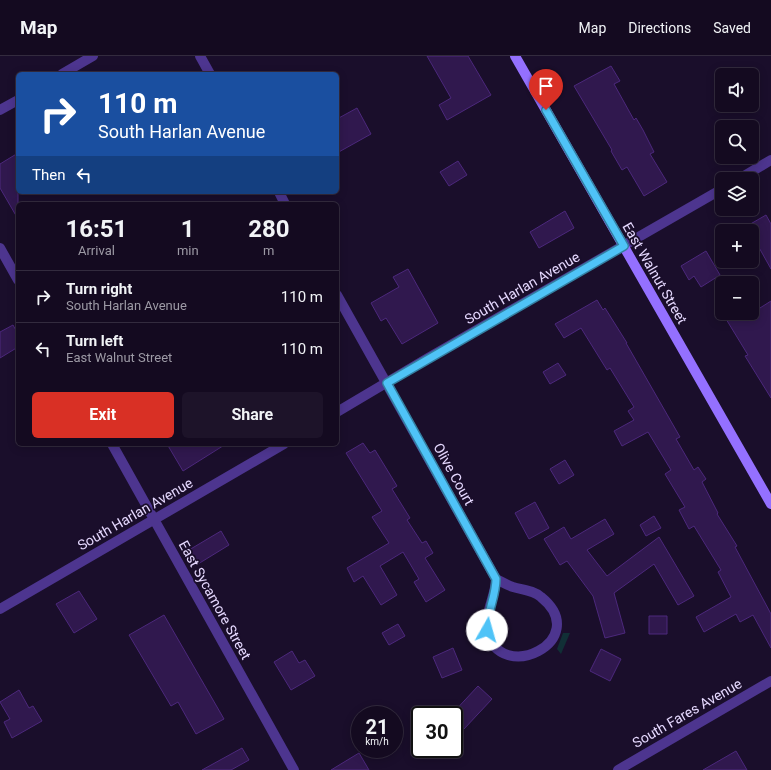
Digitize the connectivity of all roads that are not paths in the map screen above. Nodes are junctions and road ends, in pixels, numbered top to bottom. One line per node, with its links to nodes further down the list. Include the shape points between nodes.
1 (93, 56): 4 (street)
2 (200, 56): 5 (street)
3 (515, 56): 11 (street, East Walnut Street)
4 (65, 72)
5 (209, 72)
6 (16, 101): 7 (street)
7 (0, 110)
8 (771, 160): 9 (street)
9 (751, 172)
10 (715, 193): 11 (street, South Harlan Avenue)
11 (624, 246): 15 (street, South Harlan Avenue); 19 (street, East Walnut Street)
12 (0, 248): 13 (street)
13 (16, 276)
14 (339, 299): 15 (street, Olive Court)
15 (387, 383): 16 (street, South Harlan Avenue); 21 (street, Olive Court)
16 (339, 411)
17 (113, 446): 20 (street, East Sycamore Street)
18 (281, 446): 20 (street, South Harlan Avenue)
19 (771, 504)
20 (154, 519): 22 (street, South Harlan Avenue); 24 (street, East Sycamore Street)
21 (496, 579): 21 (street, via 534,592 542,597 553,611 557,628 554,637 541,651 521,657 513,656 494,645 487,630 487,622)
22 (0, 609)
23 (771, 681): 25 (street, South Fares Avenue)
24 (294, 770)
25 (618, 770)

